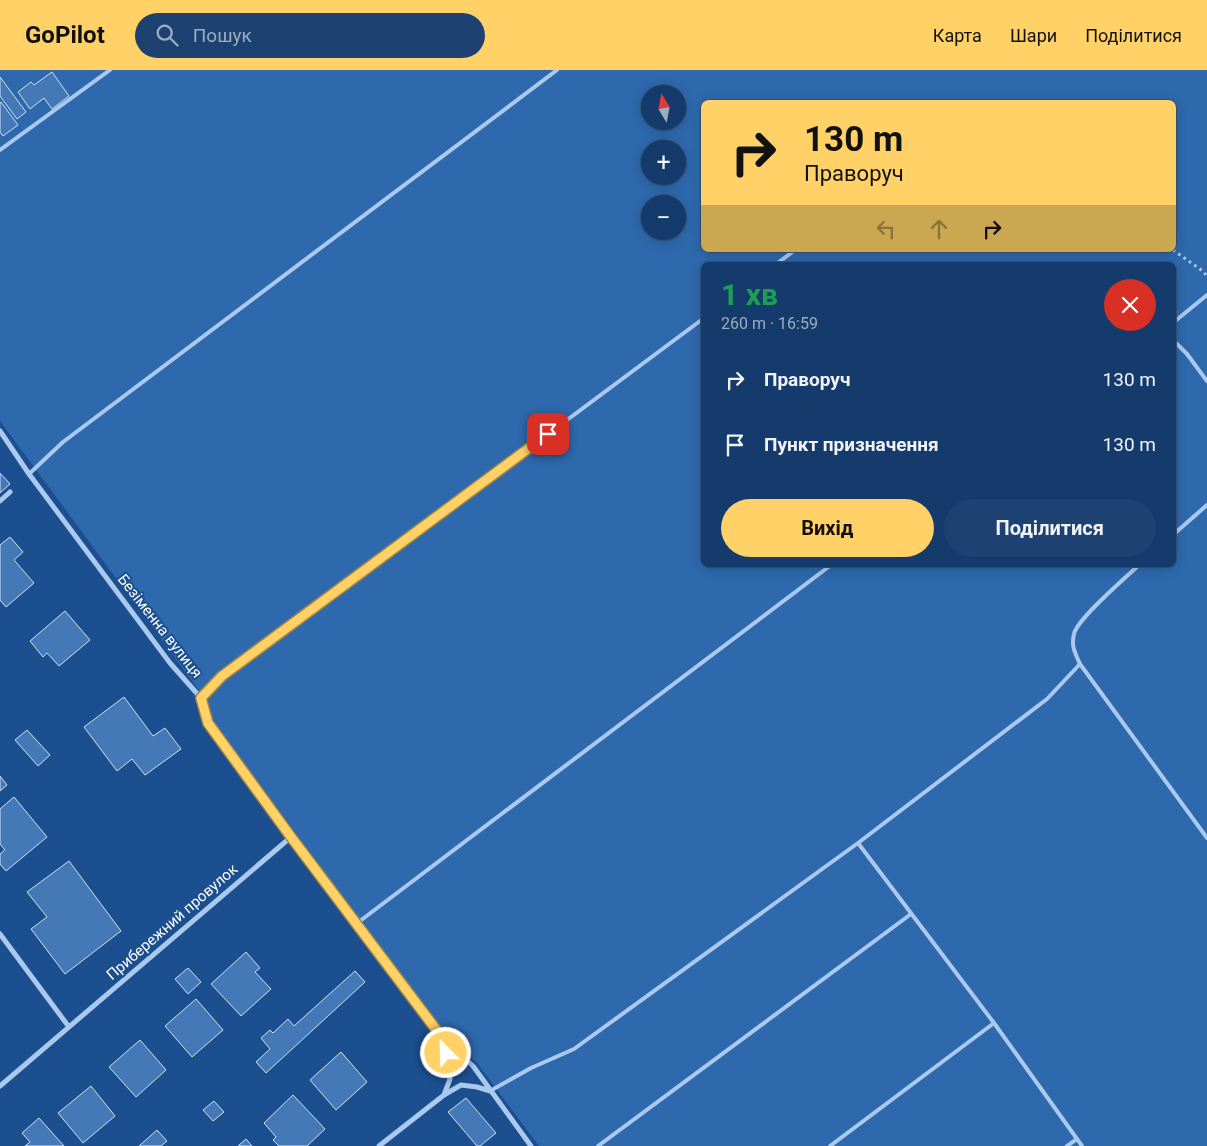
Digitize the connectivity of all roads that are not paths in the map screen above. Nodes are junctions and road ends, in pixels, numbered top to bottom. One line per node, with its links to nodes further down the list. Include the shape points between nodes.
1 (110, 70): 3 (lane)
2 (557, 70): 12 (lane, via 63,442)
3 (0, 150)
4 (792, 252): 5 (lane)
5 (778, 262)
6 (1207, 295): 8 (lane)
7 (701, 320): 20 (lane, via 222,676)
8 (1176, 320)
9 (1176, 342): 10 (lane)
10 (1207, 381)
11 (0, 431): 12 (street, Безіменна вулиця)
12 (29, 474): 20 (street, Безіменна вулиця, via 170,663)
13 (10, 492): 14 (street)
14 (0, 501)
15 (1207, 505): 16 (lane)
16 (1176, 532)
17 (828, 567): 25 (lane)
18 (1137, 567): 19 (lane, via 1084,617 1074,632 1073,648)
19 (1080, 664): 22 (lane); 23 (lane, via 1047,699)
20 (201, 698): 21 (street, Безіменна вулиця, via 208,723)
21 (291, 837): 25 (street, Безіменна вулиця); 28 (street, Прибережний провулок)
22 (1207, 838)
23 (858, 843): 24 (lane); 31 (lane, via 574,1048)
24 (911, 914): 27 (lane); 36 (lane)
25 (356, 924): 29 (street, Безіменна вулиця)
26 (0, 934): 28 (street)
27 (994, 1022): 33 (lane); 37 (lane)
28 (69, 1026): 30 (street, Прибережний провулок)
29 (444, 1040): 31 (street, Безіменна вулиця, via 473,1066); 32 (street, via 450,1079)
30 (0, 1086)
31 (490, 1091): 32 (street, via 461,1085); 35 (street, Безіменна вулиця)
32 (444, 1095): 34 (street)
33 (1077, 1139): 38 (lane); 39 (lane)
34 (379, 1146)
35 (531, 1146)
36 (598, 1146)
37 (830, 1146)
38 (1067, 1146)
39 (1082, 1146)

